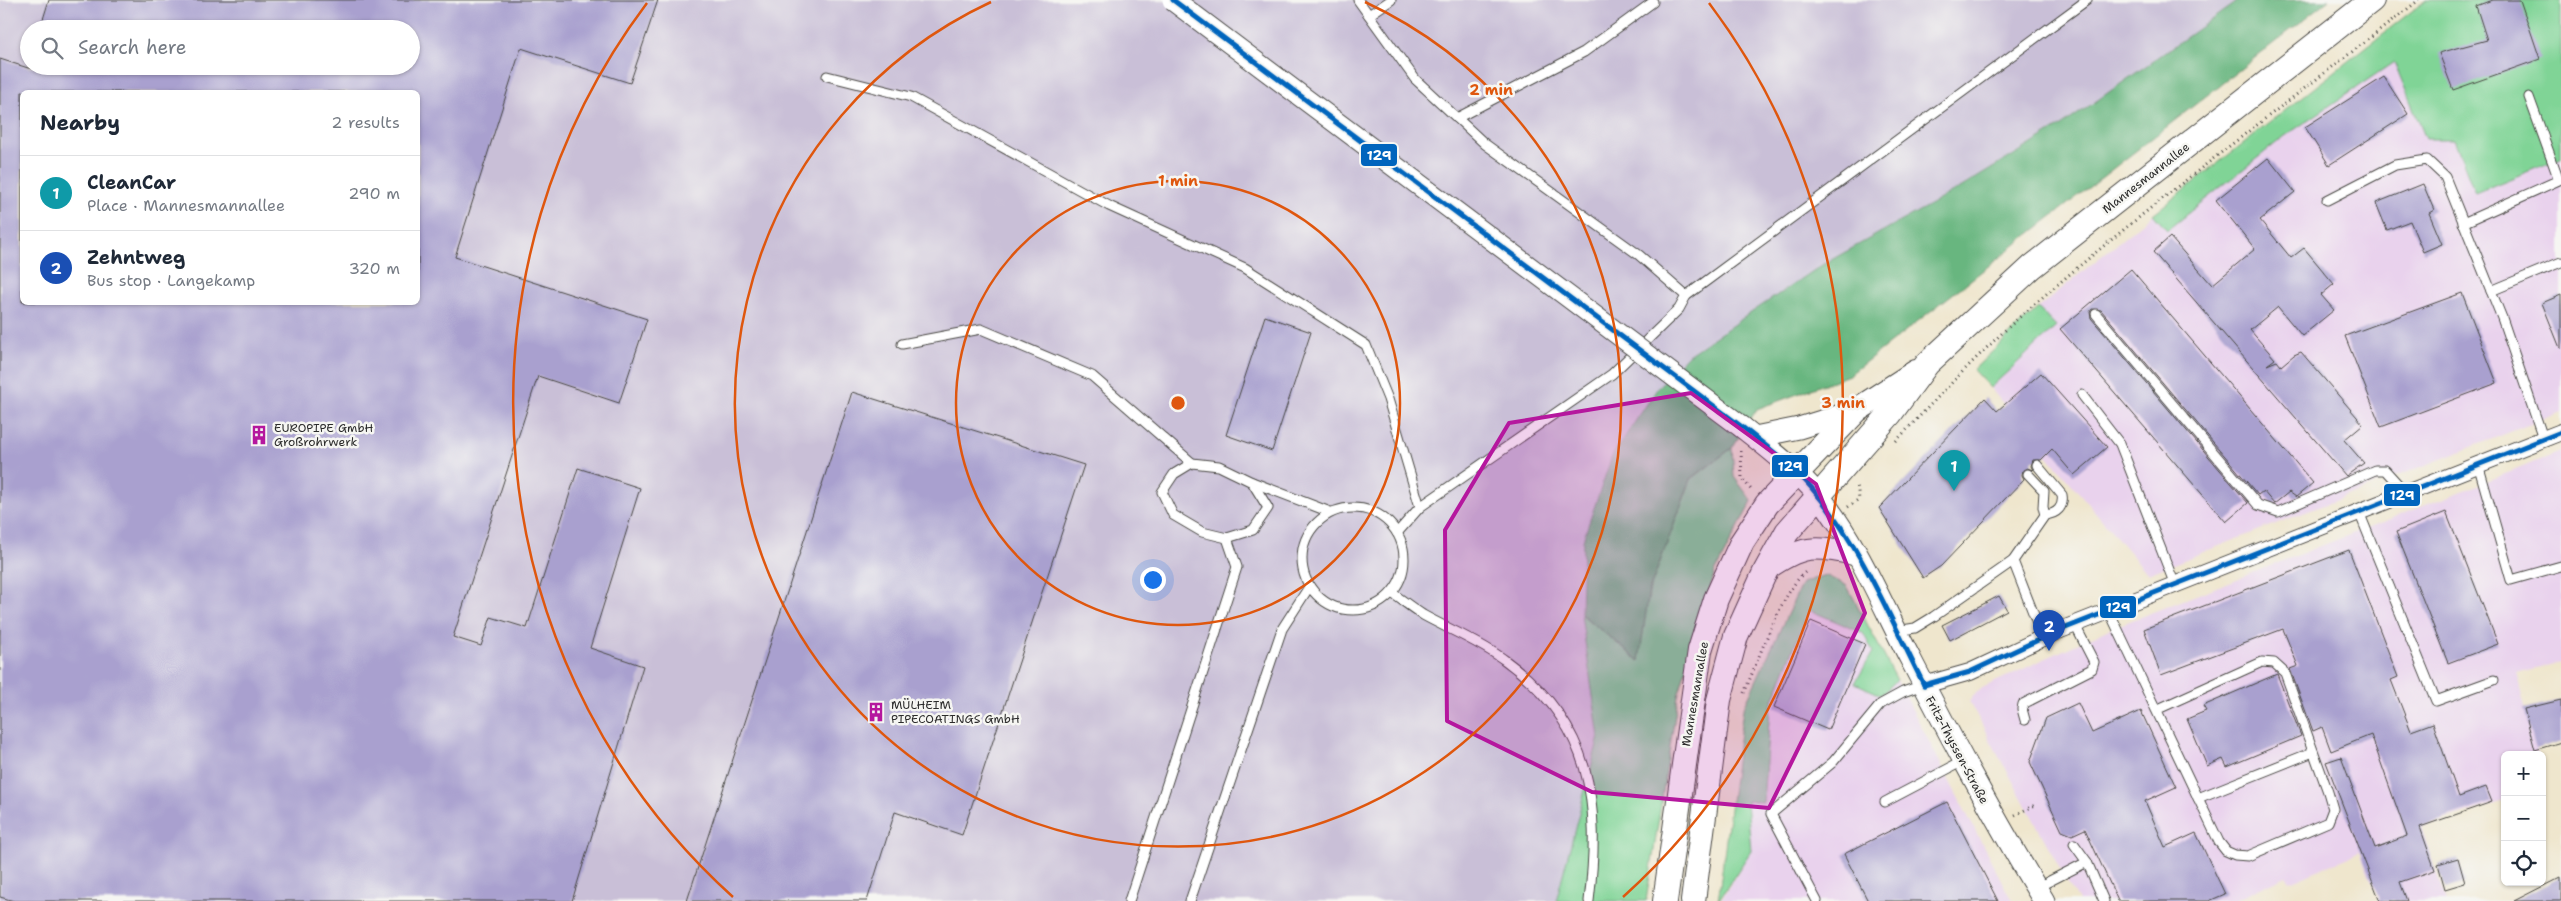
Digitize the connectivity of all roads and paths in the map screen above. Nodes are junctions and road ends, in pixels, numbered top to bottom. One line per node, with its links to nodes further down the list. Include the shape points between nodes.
1 (1173, 0): 22 (street, Fritz-Thyssen-Straße, bridge)
2 (1358, 0): 8 (lane)
3 (1391, 0): 8 (lane)
4 (2087, 0): 16 (lane)
5 (2372, 0): 19 (main road, Mannesmannallee, via 2032,266)
6 (2419, 0): 25 (path, via 2142,216 2021,316)
7 (1653, 2): 11 (lane, via 1584,52)
8 (1369, 15): 11 (lane, via 1415,79)
9 (827, 76): 35 (lane, via 910,97 1109,206 1245,268 1366,345 1388,399)
10 (2529, 97): 13 (lane, via 2559,180)
11 (1457, 118): 16 (lane, via 1485,144 1639,255)
12 (2327, 200): 13 (lane, via 2395,165 2427,160 2445,177)
13 (2463, 223): 15 (lane)
14 (2561, 262): 15 (lane)
15 (2491, 291): 24 (lane)
16 (1686, 296): 35 (lane, via 1679,309 1612,374)
17 (2096, 314): 33 (lane, via 2258,505 2278,512 2375,470 2385,470)
18 (902, 344): 26 (lane, via 981,329 1092,376)
19 (1928, 364): 21 (main road, Mannesmannallee); 34 (main road, Mannesmannallee, via 1890,414)
20 (2082, 395): 47 (lane, via 2120,444)
21 (1856, 410): 22 (street, via 1799,428); 29 (main road, Mannesmannallee)
22 (1749, 432): 29 (street, Fritz-Thyssen-Straße)
23 (2561, 432): 24 (street)
24 (2543, 438): 27 (street)
25 (1895, 442)
26 (1192, 463): 32 (lane, via 1219,466); 41 (lane, via 1174,474 1162,492 1172,515 1202,532)
27 (2478, 464): 33 (street); 45 (lane, via 2510,580)
28 (2037, 465): 38 (lane, via 2062,495 2059,509 2054,514)
29 (1796, 472): 34 (street, Fritz-Thyssen-Straße); 71 (main road, Mannesmannallee, via 1767,504 1742,542 1716,599 1700,650)
30 (2028, 474): 38 (lane, via 2044,491)
31 (1863, 478): 39 (path, via 1856,485 1859,499)
32 (1252, 482): 36 (lane); 41 (lane, via 1268,508 1253,530)
33 (2406, 493): 37 (street)
34 (1818, 495): 39 (street, Fritz-Thyssen-Straße); 46 (main road, Mannesmannallee, via 1787,532)
35 (1420, 507): 40 (lane)
36 (1330, 512): 40 (lane, via 1347,507 1366,509 1382,516); 48 (lane, via 1310,529 1303,546 1302,570)
37 (2359, 512): 47 (street); 54 (lane, via 2436,701)
38 (2045, 515): 44 (lane)
39 (1834, 517): 43 (street, Fritz-Thyssen-Straße)
40 (1397, 533): 49 (lane, via 1404,554 1401,577)
41 (1227, 538): 68 (lane, via 1237,568)
42 (1814, 547): 43 (street); 46 (street, via 1785,557); 56 (path, via 1814,567 1798,577)
43 (1856, 555): 52 (street, Fritz-Thyssen-Straße)
44 (2013, 561): 52 (lane, via 1934,617 1915,628); 53 (lane)
45 (2561, 566)
46 (1766, 570): 72 (main road, Mannesmannallee, via 1736,636 1719,700)
47 (2175, 585): 50 (street)
48 (1309, 587): 49 (lane, via 1328,604 1345,610 1377,605); 69 (lane, via 1282,630)
49 (1392, 593): 70 (lane, via 1421,614 1506,660 1532,683 1562,719 1579,750 1591,789 1595,830)
50 (2109, 611): 51 (street); 57 (lane)
51 (2075, 624): 53 (street); 58 (lane, via 2094,662 2092,669 2024,704)
52 (1896, 630): 55 (street, Fritz-Thyssen-Straße)
53 (2043, 638): 55 (street, via 1970,672)
54 (2494, 680)
55 (1924, 685): 60 (street, Fritz-Thyssen-Straße); 73 (lane, via 1882,704 1833,762 1771,814)
56 (1743, 696)
57 (2156, 710): 59 (lane, via 2262,662 2274,663 2285,672); 61 (lane)
58 (2025, 720)
59 (2313, 752): 61 (lane); 61 (lane, via 2333,809 2328,822 2248,856 2226,851)
60 (1963, 762): 62 (lane); 67 (street, Fritz-Thyssen-Straße)
61 (2198, 798)
62 (1885, 802)
63 (2036, 805): 64 (path)
64 (2014, 815)
65 (2074, 844): 66 (lane)
66 (2087, 862): 67 (lane); 74 (lane)
67 (2040, 894)
68 (1129, 901)
69 (1190, 901)
70 (1589, 901)
71 (1665, 901)
72 (1693, 901)
73 (1817, 901)
74 (2104, 901)

